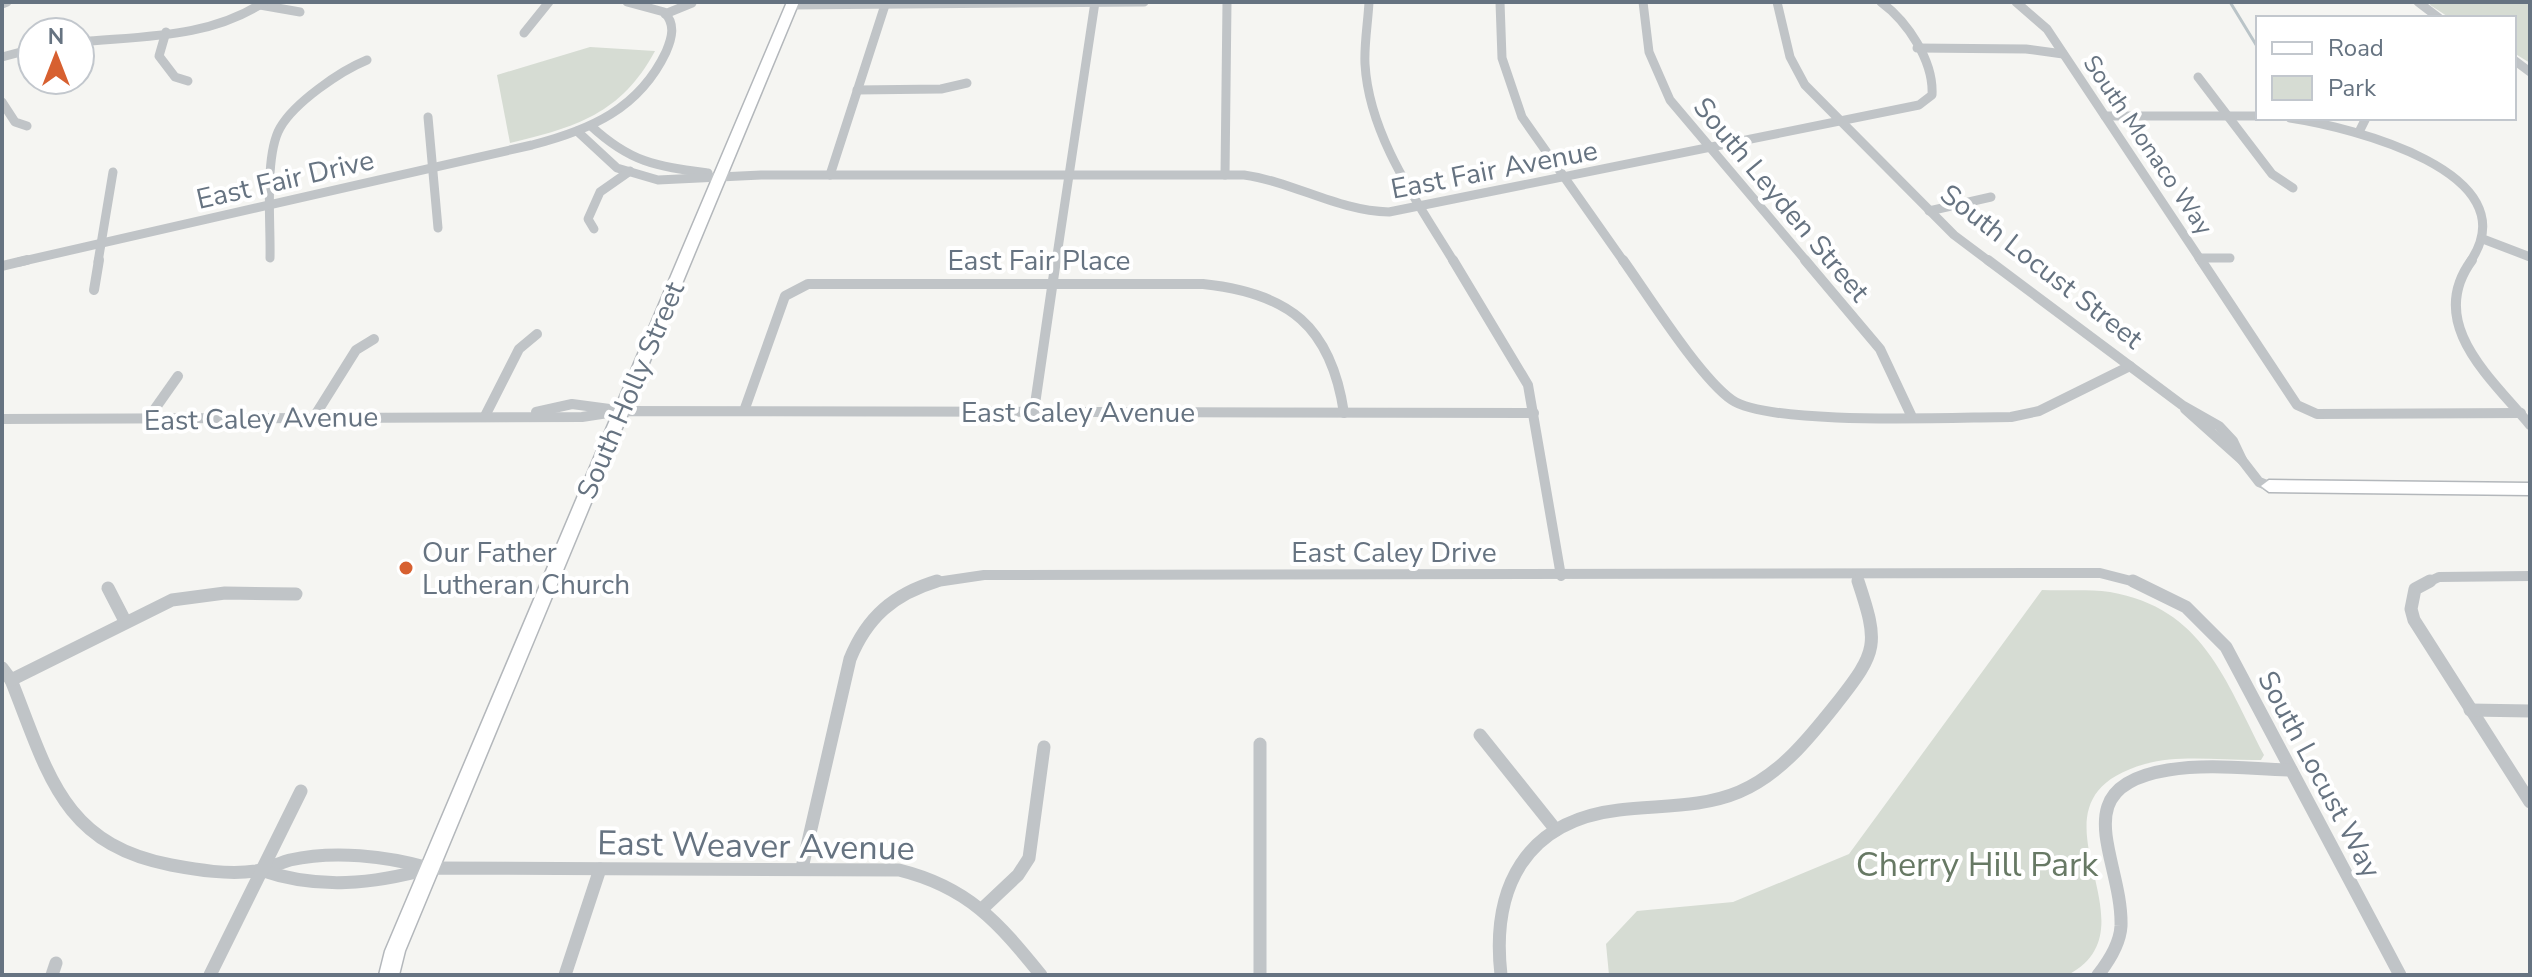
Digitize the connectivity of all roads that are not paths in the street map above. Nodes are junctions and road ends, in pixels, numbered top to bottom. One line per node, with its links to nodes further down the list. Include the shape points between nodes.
1 (549, 2): 21 (street)
2 (627, 2): 18 (street)
3 (1144, 2): 14 (street)
4 (1227, 2): 50 (street)
5 (1369, 2): 55 (street, via 1364,44 1373,109)
6 (1500, 2): 51 (street, via 1500,49 1510,89 1529,130)
7 (1643, 2): 42 (street, South Leyden Street, via 1649,52 1660,84)
8 (1777, 2): 37 (street, South Locust Street, via 1797,72)
9 (1881, 2): 23 (street, via 1896,12)
10 (2016, 2): 24 (street, South Monaco Way, via 2047,29)
11 (2418, 2): 19 (street)
12 (692, 3): 18 (street)
13 (791, 3): 16 (street); 47 (main road, South Holly Street)
14 (1095, 3): 16 (street); 49 (street)
15 (262, 4): 17 (street); 20 (street, via 223,23)
16 (885, 5): 29 (street)
17 (300, 12)
18 (665, 14): 39 (street, East Fair Drive, via 674,35 653,77 626,106)
19 (2436, 16)
20 (166, 32): 22 (street); 27 (street, via 159,56 175,77)
21 (524, 33)
22 (96, 40)
23 (1917, 48): 24 (street, South Monaco Way); 37 (street, East Fair Avenue, via 1934,81 1928,99 1913,108)
24 (2063, 54): 31 (street, South Monaco Way)
25 (367, 60): 54 (street, via 310,97 280,128 274,143)
26 (2198, 77): 32 (street)
27 (188, 81)
28 (967, 83): 29 (street, via 941,89)
29 (857, 90): 48 (street)
30 (2, 102): 38 (street, via 15,122)
31 (2105, 116): 32 (street); 63 (street, South Monaco Way)
32 (2228, 116): 33 (street); 52 (street, via 2272,174)
33 (2256, 116)
34 (428, 117): 44 (street)
35 (2300, 120): 41 (street)
36 (2365, 120): 41 (street)
37 (1841, 123): 42 (street, East Fair Avenue); 56 (street, South Locust Street)
38 (27, 126)
39 (591, 126): 40 (street, East Fair Drive); 43 (street, East Fair Avenue)
40 (577, 131): 44 (street, East Fair Drive); 46 (street, East Fair Avenue)
41 (2359, 132): 59 (street, via 2420,157 2463,186 2484,216)
42 (1709, 150): 51 (street, East Fair Avenue); 78 (street, South Leyden Street, via 1880,349)
43 (640, 163): 46 (street); 47 (street, East Fair Avenue)
44 (432, 167): 54 (street, East Fair Drive); 57 (street)
45 (113, 172): 60 (street)
46 (627, 173): 47 (street, East Fair Avenue, via 672,181); 58 (street, via 595,200 588,219)
47 (720, 175): 48 (street, East Fair Avenue); 72 (main road, South Holly Street)
48 (830, 175): 49 (street, East Fair Avenue)
49 (1069, 175): 50 (street, East Fair Avenue); 66 (street)
50 (1225, 175): 55 (street, East Fair Avenue, via 1279,180 1354,211)
51 (1562, 178): 55 (street, East Fair Avenue); 78 (street, via 1712,381 1733,401 1774,415)
52 (2293, 188)
53 (1991, 197): 56 (street)
54 (271, 204): 60 (street, East Fair Drive); 62 (street)
55 (1421, 207): 76 (street, via 1524,376)
56 (1929, 211): 70 (street, South Locust Street)
57 (438, 228)
58 (594, 229)
59 (2483, 239): 61 (street); 77 (street, via 2457,278 2455,317 2473,354)
60 (102, 243): 65 (street, East Fair Drive); 67 (street)
61 (2530, 257)
62 (270, 258)
63 (2199, 258): 64 (street, South Monaco Way); 77 (street, South Monaco Way, via 2303,409 2317,414)
64 (2230, 258)
65 (2, 266)
66 (1053, 284): 73 (street, East Fair Place, via 808,284 780,306); 74 (street); 75 (street, East Fair Place, via 1222,285 1267,295 1301,314 1320,337 1338,378)
67 (94, 290)
68 (537, 334): 79 (street, via 519,349)
69 (374, 339): 80 (street, via 356,350)
70 (2130, 366): 78 (street, via 2032,414); 84 (street, South Locust Street, via 2182,405)
71 (178, 376): 82 (street)
72 (621, 411): 73 (street, East Caley Avenue); 79 (street, East Caley Avenue, via 582,417); 103 (main road, South Holly Street)
73 (744, 411): 74 (street, East Caley Avenue)
74 (1034, 411): 75 (street, East Caley Avenue)
75 (1344, 413): 76 (street, East Caley Avenue)
76 (1534, 413): 87 (street)
77 (2521, 413): 83 (street)
78 (1911, 415)
79 (485, 416): 80 (street, East Caley Avenue)
80 (314, 417): 82 (street, East Caley Avenue)
81 (2, 419): 82 (street, East Caley Avenue)
82 (147, 420)
83 (2530, 425)
84 (2269, 486): 85 (main road)
85 (2530, 489)
86 (1856, 574): 87 (street, East Caley Drive); 91 (street, East Caley Drive, via 2100,573 2146,584); 102 (street, via 1874,630 1873,656 1784,764 1757,784 1726,797 1602,813)
87 (1561, 576): 104 (street, East Caley Drive, via 984,575 947,577 915,587 875,614 854,646)
88 (2530, 576): 94 (street, via 2439,577 2415,589 2414,620)
89 (108, 588): 92 (street)
90 (296, 594): 92 (street, via 197,595)
91 (2184, 605): 99 (street, South Locust Way, via 2226,647)
92 (125, 621): 93 (street)
93 (6, 674): 106 (street, East Weaver Avenue, via 67,809 87,833 122,854 158,865)
94 (2470, 710): 95 (street); 101 (street)
95 (2530, 711)
96 (1480, 735): 102 (street)
97 (1260, 744): 114 (street)
98 (1044, 747): 107 (street, via 1029,858)
99 (2291, 770): 116 (street, via 2168,769 2141,776 2116,793 2106,811 2103,836 2121,923 2117,946); 117 (street, South Locust Way)
100 (301, 791): 106 (street)
101 (2530, 802)
102 (1556, 830): 115 (street, via 1524,857 1503,895 1496,935)
103 (431, 868): 105 (street, East Weaver Avenue); 106 (street, East Weaver Avenue, via 398,858 293,859); 106 (street, East Weaver Avenue, via 387,881 287,882); 108 (main road, South Holly Street)
104 (802, 868): 105 (street, East Weaver Avenue); 107 (street, East Weaver Avenue, via 915,873 956,887)
105 (600, 869): 112 (street)
106 (261, 870): 109 (street)
107 (983, 908): 113 (street, East Weaver Avenue)
108 (395, 951): 110 (main road, South Holly Street); 111 (main road, South Holly Street)
109 (210, 975)
110 (379, 975)
111 (389, 975)
112 (565, 975)
113 (1041, 975)
114 (1260, 975)
115 (1501, 975)
116 (2098, 975)
117 (2400, 975)

